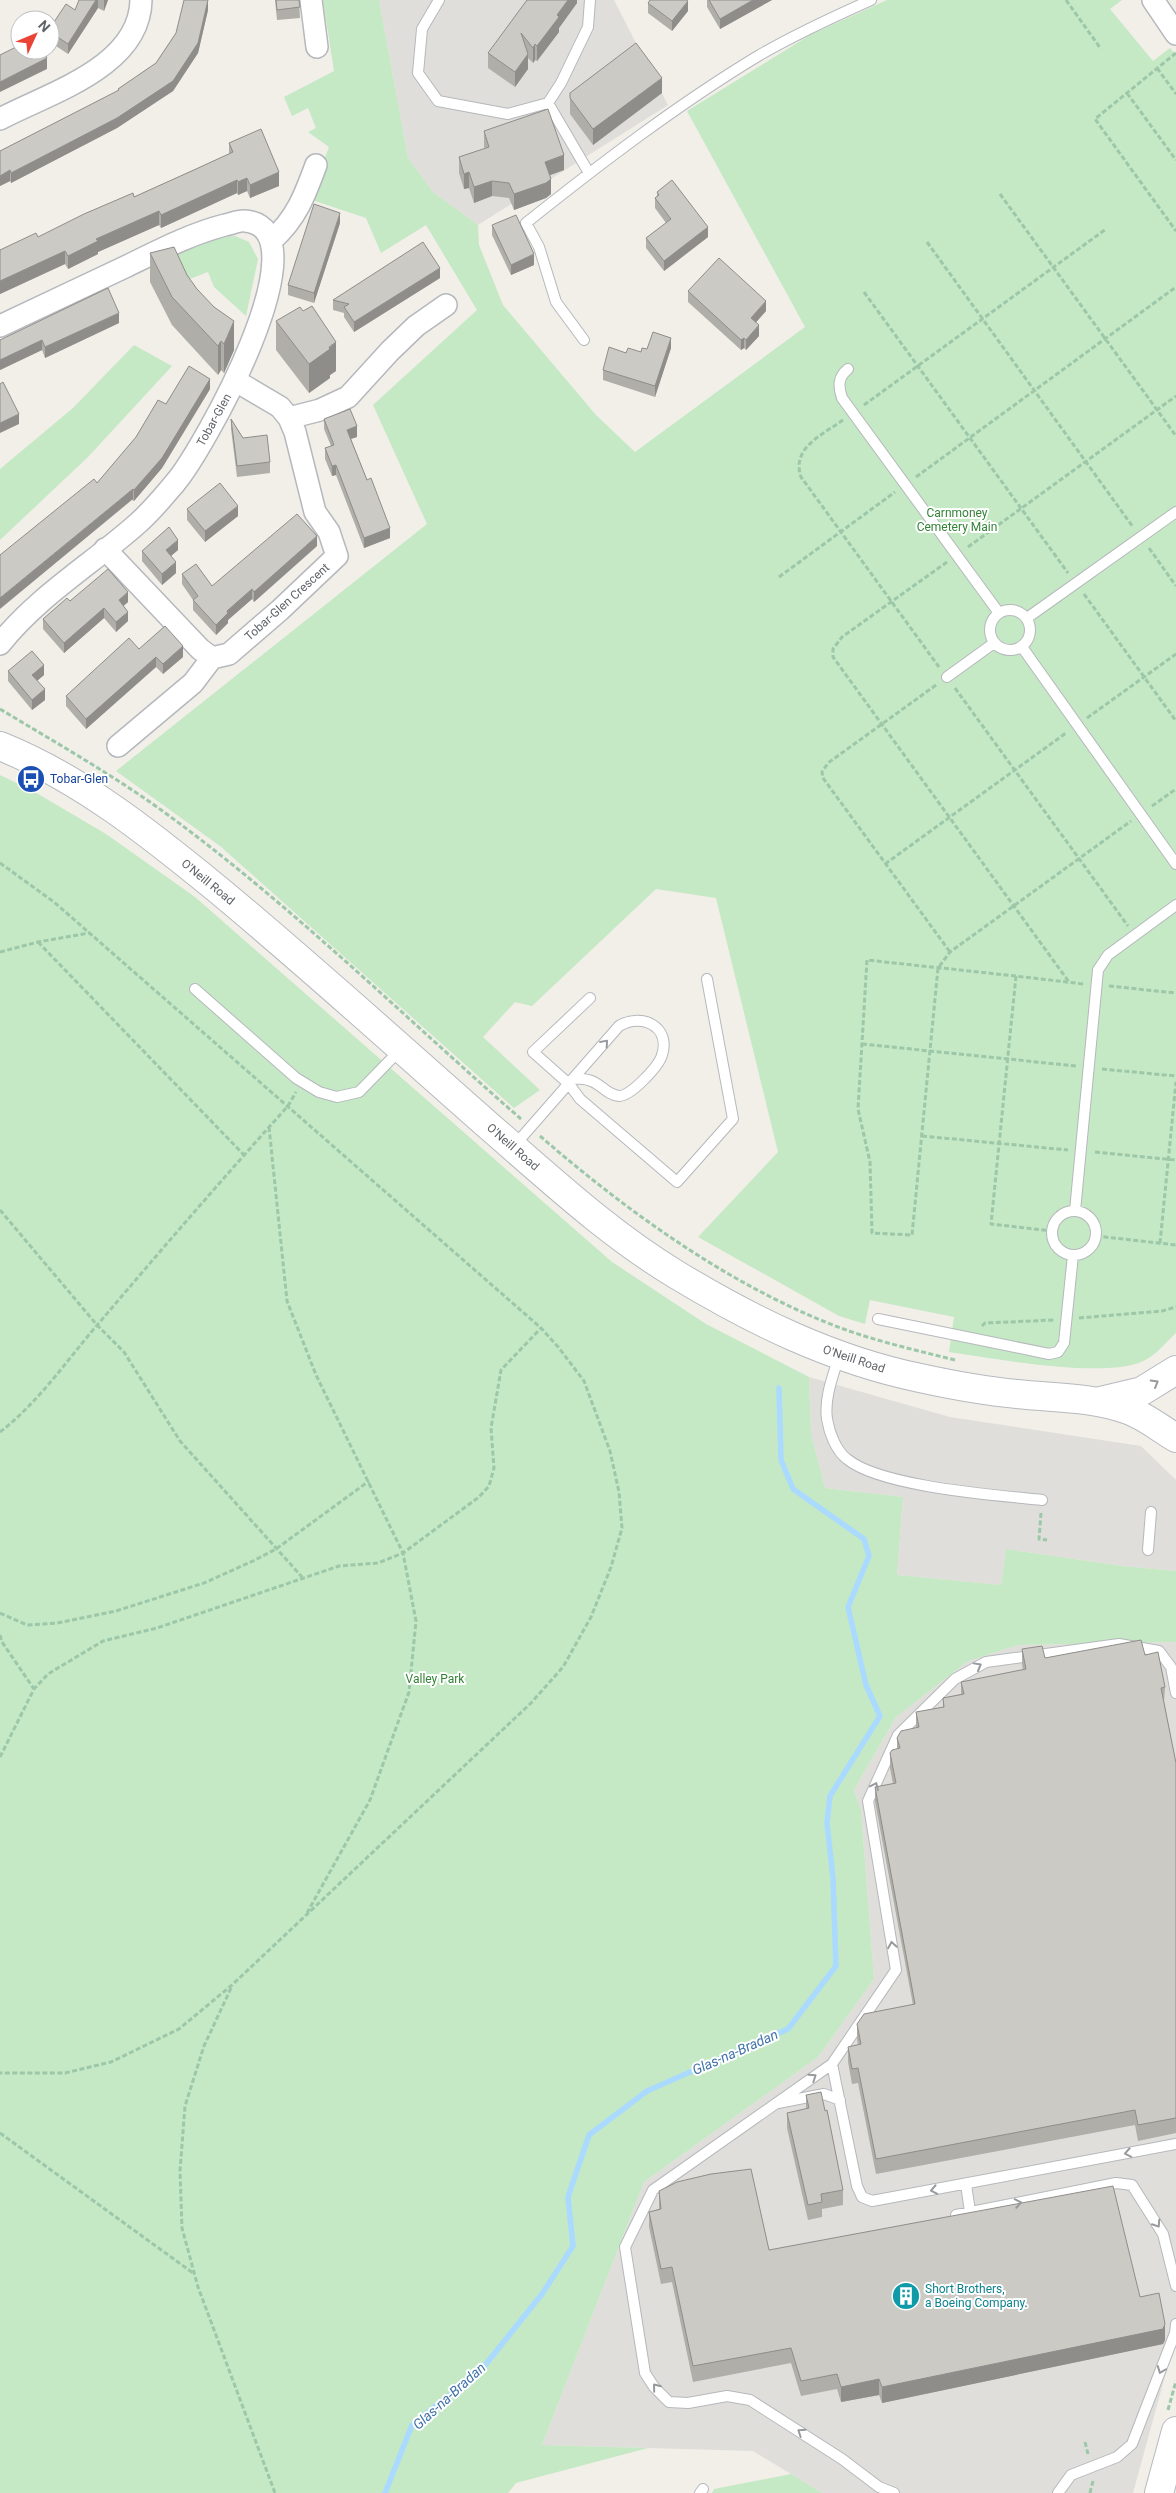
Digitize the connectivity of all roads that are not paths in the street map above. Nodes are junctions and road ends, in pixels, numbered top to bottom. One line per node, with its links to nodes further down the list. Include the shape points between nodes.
1 (141, 0): 10 (street, via 140,17 117,55 52,96)
2 (311, 0): 8 (street)
3 (439, 0): 9 (lane, via 422,29 418,73 438,100 508,114)
4 (590, 0): 9 (lane, via 588,27)
5 (871, 0): 12 (lane, via 758,56)
6 (1153, 0): 7 (street)
7 (1176, 34)
8 (316, 47)
9 (548, 103): 12 (lane)
10 (0, 119)
11 (316, 165): 13 (street, via 302,204 288,226)
12 (589, 173): 16 (lane, via 526,223 539,247 556,302)
13 (272, 240): 15 (street, via 260,226 244,220 207,230); 18 (street, Tobar-Glen, via 271,280)
14 (446, 305): 19 (street, via 416,326 348,397 320,410)
15 (0, 326)
16 (584, 340)
17 (848, 369): 22 (lane, via 842,374 839,389 842,398)
18 (236, 381): 19 (street, Tobar-Glen Crescent, via 280,407); 21 (street, Tobar-Glen, via 177,481 138,524)
19 (289, 418): 27 (street, Tobar-Glen Crescent, via 315,512 329,532 336,556 229,654)
20 (1176, 512): 23 (lane)
21 (105, 549): 25 (street, Tobar-Glen, via 15,625); 27 (street)
22 (998, 613): 23 (lane, via 1016,610); 24 (lane, via 989,626)
23 (1027, 618): 26 (lane, via 1030,630)
24 (994, 643): 26 (lane, via 1008,651); 28 (lane)
25 (0, 644)
26 (1022, 647): 31 (lane)
27 (212, 658): 30 (street, via 193,683)
28 (947, 677)
29 (0, 746): 36 (main road, O'Neill Road, via 66,780 130,821 257,922)
30 (118, 746)
31 (1176, 864)
32 (1176, 905): 39 (lane, via 1101,963)
33 (707, 979): 37 (lane, via 733,1119 677,1182 580,1099)
34 (195, 989): 36 (lane, via 303,1082 319,1092 337,1097 359,1092)
35 (590, 998): 37 (lane, via 533,1052)
36 (401, 1049): 38 (main road, O'Neill Road)
37 (571, 1082): 37 (lane, one-way to 37, via 619,1026 627,1021 650,1023 662,1037 662,1056 628,1094 608,1093 589,1080); 38 (lane)
38 (521, 1137): 42 (main road, O'Neill Road, via 604,1223 672,1272 774,1328)
39 (1075, 1211): 40 (lane, via 1062,1214 1052,1231 1060,1250); 40 (lane, via 1089,1217 1094,1223 1096,1236 1088,1250)
40 (1073, 1255): 41 (lane, via 1064,1343 1058,1352 1049,1354)
41 (878, 1318)
42 (840, 1355): 44 (main road, O'Neill Road, via 876,1367 960,1386); 46 (lane, via 829,1389 827,1419 835,1444 846,1459 870,1471 920,1484)
43 (1176, 1370): 44 (main road, O'Neill Road, one-way to 43, via 1142,1391)
44 (1099, 1402): 45 (main road, O'Neill Road, via 1130,1410)
45 (1176, 1438)
46 (1042, 1500)
47 (1151, 1512): 48 (lane)
48 (1148, 1550)
49 (1176, 1693): 50 (lane, one-way to 49, via 896,1970 868,1801 898,1735 955,1679 986,1662 1119,1644 1159,1651 1172,1668)
50 (832, 2064): 51 (lane); 52 (lane, one-way to 50)
51 (840, 2100): 52 (lane, via 824,2094); 54 (lane, one-way to 51, via 872,2201 862,2197)
52 (772, 2105): 60 (lane, one-way to 52, via 879,2487 842,2459 750,2400 727,2396 688,2403 669,2402 645,2373 625,2247 653,2190)
53 (1176, 2144): 54 (lane, one-way to 54)
54 (966, 2184): 55 (lane)
55 (970, 2212): 56 (lane); 57 (lane, one-way to 57, via 1116,2183 1132,2185 1163,2234)
56 (942, 2218)
57 (1176, 2286)
58 (1176, 2324): 61 (lane, one-way to 61, via 1175,2334 1132,2444 1117,2457 1071,2475)
59 (1176, 2431): 62 (main road)
60 (894, 2493)
61 (1058, 2493)
62 (1159, 2493)

